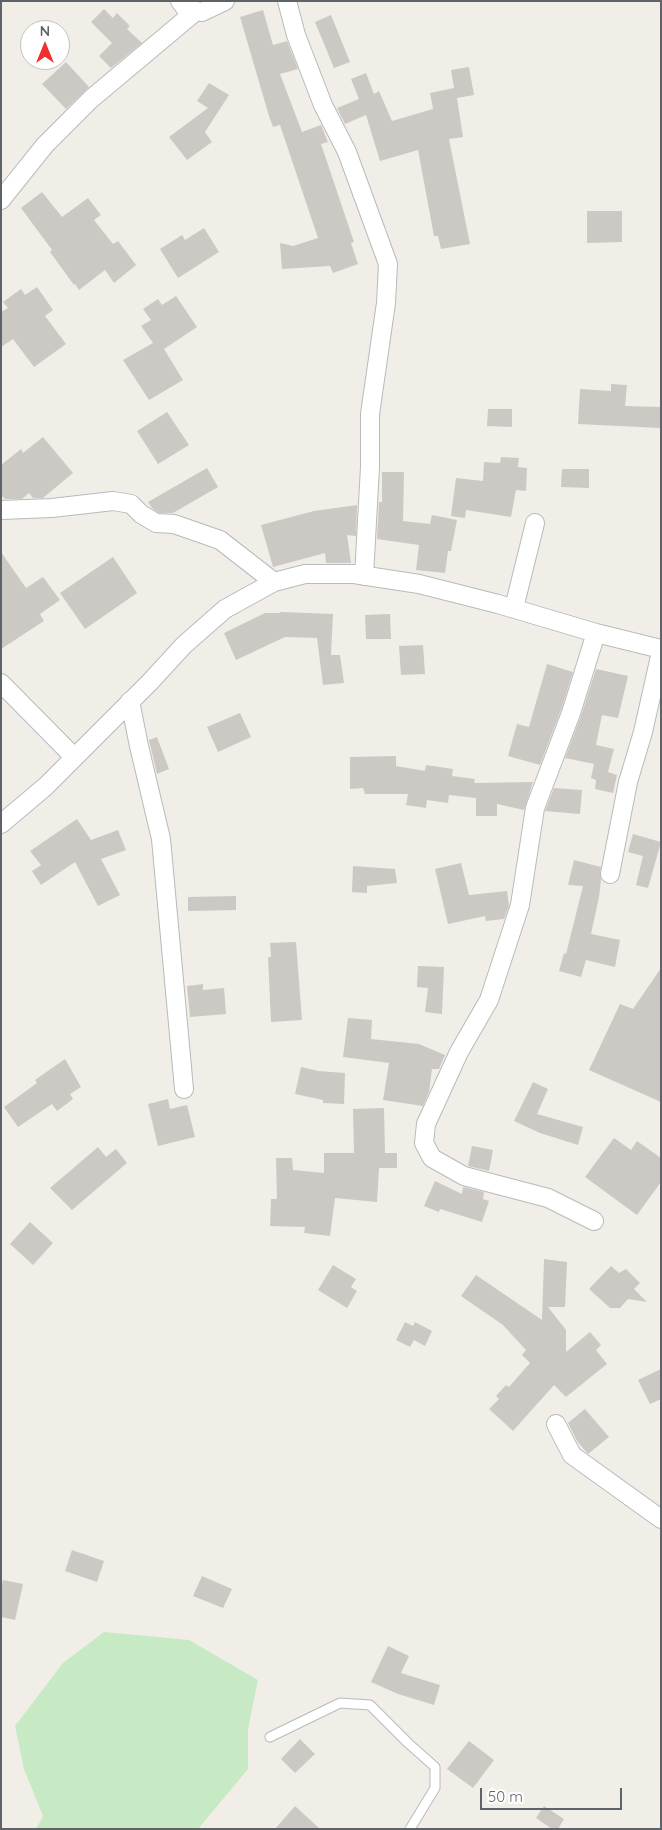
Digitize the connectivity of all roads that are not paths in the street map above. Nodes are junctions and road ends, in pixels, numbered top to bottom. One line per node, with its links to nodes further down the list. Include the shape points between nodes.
1 (180, 1): 4 (street, via 186,9)
2 (225, 1): 4 (street, via 202,12)
3 (287, 1): 8 (street, via 296,35 347,152 388,264 386,304 370,414)
4 (196, 11): 5 (street, via 91,99 45,145)
5 (1, 200)
6 (1, 510): 9 (street, via 114,501 131,504 156,523 174,524 220,540)
7 (535, 523): 10 (street)
8 (364, 576): 9 (street, via 305,574); 10 (street, via 419,584)
9 (274, 582): 14 (street, via 225,609 184,645)
10 (514, 608): 11 (street)
11 (596, 633): 12 (street); 19 (street, via 571,713 535,808 520,905 489,1000 459,1052 426,1124 424,1143 432,1158 464,1176 548,1198)
12 (661, 651): 17 (street, via 628,782)
13 (1, 683): 15 (street)
14 (130, 701): 15 (street); 18 (street, via 161,838)
15 (74, 757): 16 (street)
16 (1, 824)
17 (610, 874)
18 (184, 1088)
19 (594, 1221)
20 (556, 1424): 21 (street, via 572,1456)
21 (661, 1519)
22 (270, 1737): 23 (lane, via 340,1703 370,1706 436,1767 436,1788)
23 (410, 1829)

